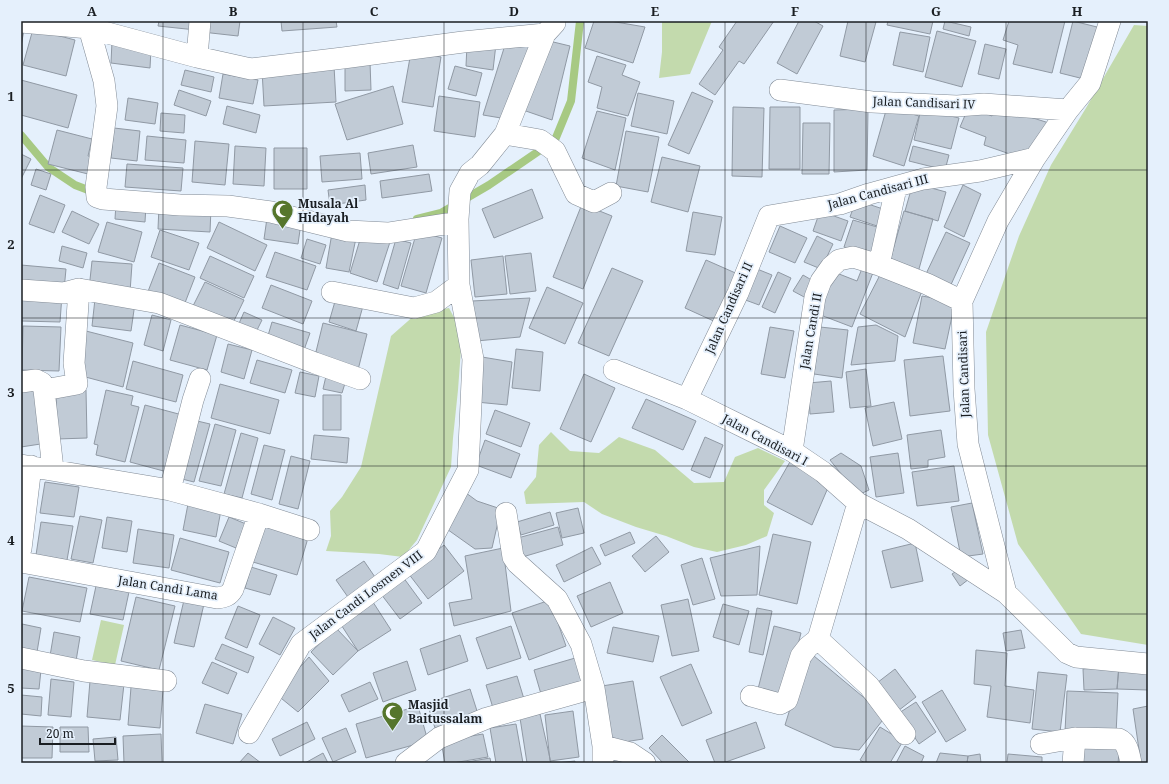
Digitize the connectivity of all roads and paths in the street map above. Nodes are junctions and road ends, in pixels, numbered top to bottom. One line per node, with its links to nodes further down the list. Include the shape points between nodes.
1 (200, 21): 6 (street)
2 (1110, 21): 8 (street, Jalan Candisari, via 1090,83)
3 (21, 22): 4 (street)
4 (90, 24): 6 (street); 14 (street, via 104,81 107,106 96,192 103,199 228,206 271,212 348,231 388,233)
5 (550, 28): 6 (street, via 463,42 251,69); 9 (street, Jalan Candi Losmen VIII)
6 (197, 57)
7 (780, 90): 8 (street, Jalan Candisari IV, via 872,102 957,106 984,104)
8 (1068, 110): 10 (street, Jalan Candisari)
9 (505, 134): 12 (street, via 547,145 576,194 594,202); 14 (street, Jalan Candi Losmen VIII, via 480,166 470,173 460,191)
10 (1035, 158): 11 (street, Jalan Candisari III, via 980,171 923,179); 20 (street, Jalan Candisari, via 998,220)
11 (896, 188): 13 (street, Jalan Candisari III, via 840,204); 15 (street)
12 (611, 193)
13 (769, 216): 26 (street, Jalan Candisari II, via 738,293)
14 (458, 220): 16 (street, Jalan Candi Losmen VIII)
15 (879, 265): 20 (street, Jalan Candi II); 27 (street, Jalan Candi II, via 853,257 839,260 822,281 812,310)
16 (459, 285): 19 (street, via 436,302 414,308); 44 (street, Jalan Candi Losmen VIII, via 474,359 468,470 426,551 301,644)
17 (79, 289): 18 (street, via 64,293); 23 (street, via 159,303); 25 (street, via 74,363 77,384)
18 (21, 290)
19 (332, 292)
20 (962, 301): 37 (street, Jalan Candisari, via 968,444)
21 (614, 370): 26 (street, Jalan Candisari I)
22 (200, 379): 30 (street)
23 (360, 379)
24 (21, 382): 25 (street, via 36,380 42,383)
25 (44, 390): 29 (street)
26 (687, 399): 27 (street, Jalan Candisari I)
27 (792, 451): 31 (street, Jalan Candisari I, via 823,472)
28 (26, 466): 29 (street); 35 (street)
29 (53, 470): 30 (street)
30 (170, 490): 33 (street)
31 (858, 503): 37 (street, Jalan Candisari I, via 908,529); 38 (street)
32 (506, 513): 42 (street, via 514,557 557,599 581,644)
33 (259, 514): 34 (street); 36 (street, Jalan Candi Lama, via 233,589 230,595 224,597 217,598)
34 (309, 530)
35 (21, 548)
36 (21, 562)
37 (1006, 593): 40 (street, via 1067,653 1089,659)
38 (818, 639): 43 (street, via 808,646 801,656 787,700 780,704); 45 (street, via 869,686)
39 (21, 658): 41 (street, via 84,671)
40 (1148, 664)
41 (166, 681)
42 (594, 688): 48 (street); 49 (street, via 487,718 439,738)
43 (751, 696)
44 (248, 733)
45 (905, 734)
46 (1075, 738): 47 (street); 51 (street); 52 (street, via 1124,741)
47 (1041, 744)
48 (603, 754): 50 (street, via 630,753)
49 (406, 763)
50 (645, 763)
51 (1073, 763)
52 (1130, 763)

